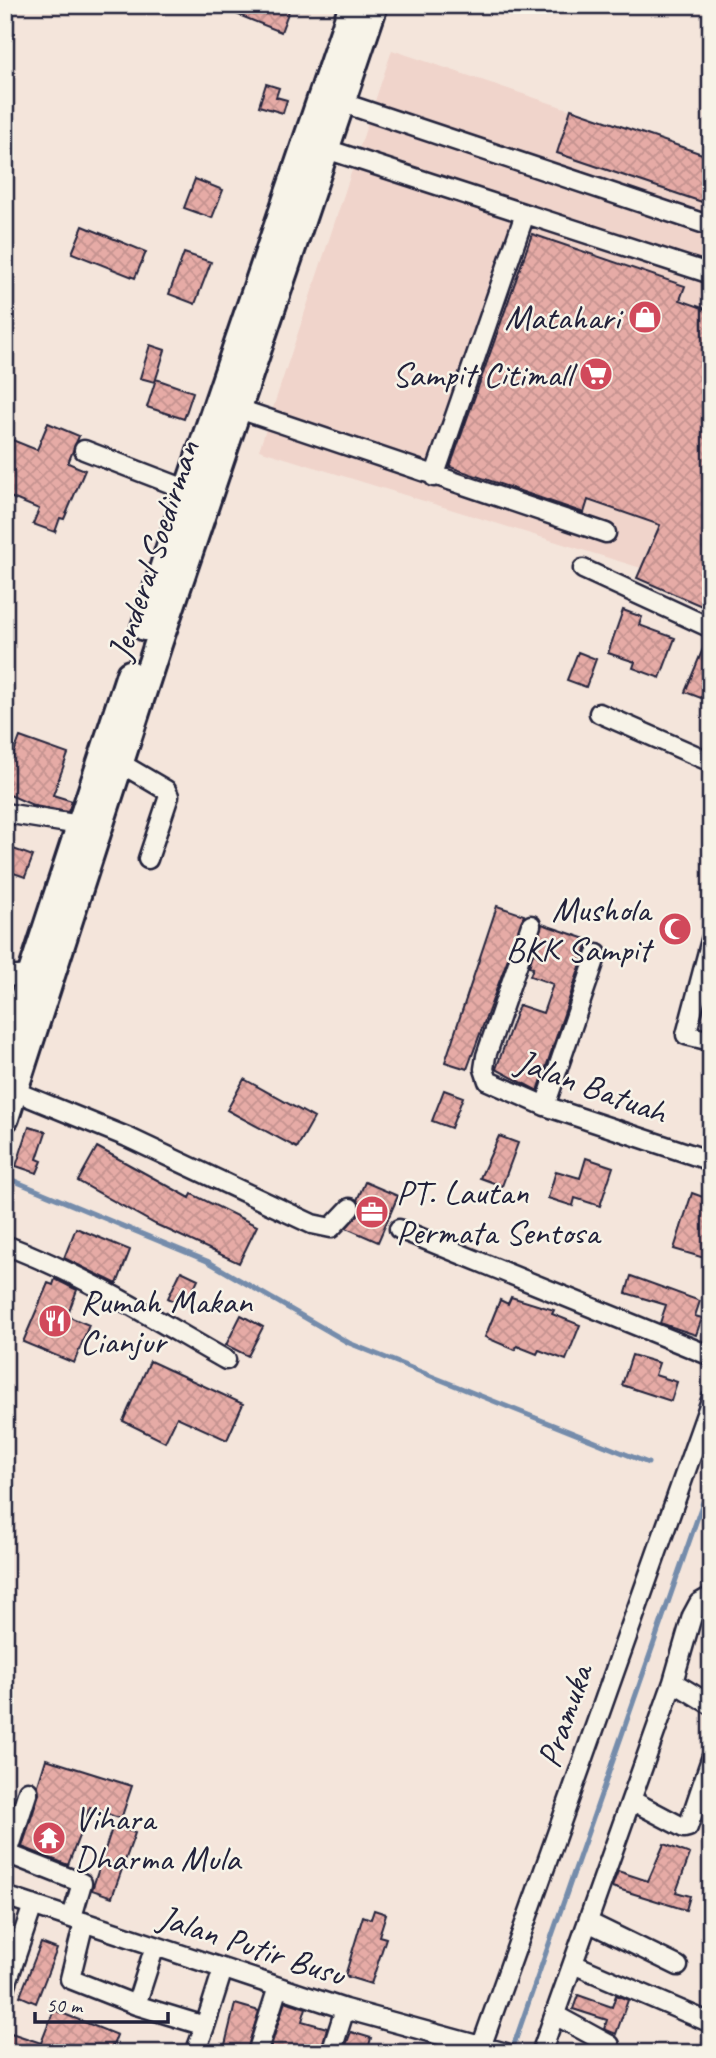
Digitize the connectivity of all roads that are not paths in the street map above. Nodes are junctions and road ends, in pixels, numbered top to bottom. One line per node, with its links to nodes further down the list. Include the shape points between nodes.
1 (353, 5): 3 (highway, Jenderal Soedirman)
2 (374, 5): 3 (highway, Jenderal Soedirman)
3 (331, 99): 4 (highway, Jenderal Soedirman); 6 (street); 11 (highway, Jenderal Soedirman)
4 (326, 149): 5 (street); 8 (highway, Jenderal Soedirman)
5 (525, 214): 7 (street); 10 (street)
6 (711, 226)
7 (711, 274)
8 (236, 408): 10 (street); 17 (highway, Jenderal Soedirman)
9 (84, 450): 11 (street)
10 (434, 477): 12 (street)
11 (188, 490): 19 (highway, Jenderal Soedirman)
12 (606, 533)
13 (583, 569): 14 (street)
14 (711, 628)
15 (599, 713): 16 (street)
16 (711, 762)
17 (120, 763): 20 (street, via 169,796); 21 (highway, Jenderal Soedirman)
18 (5, 813): 19 (street)
19 (80, 825): 21 (highway, Jenderal Soedirman)
20 (148, 859)
21 (61, 912): 25 (highway, Jenderal Soedirman); 28 (highway, Jenderal Soedirman)
22 (531, 925): 29 (street, Jalan Batuah, via 484,1069 494,1086)
23 (711, 940): 26 (street, via 686,1035)
24 (597, 954): 29 (street)
25 (18, 976): 27 (highway, Jenderal Soedirman)
26 (711, 1041)
27 (5, 1055)
28 (14, 1091): 30 (highway, Jenderal Soedirman); 32 (street, via 127,1137 312,1224 336,1226)
29 (545, 1106): 31 (street, Jalan Batuah)
30 (5, 1118)
31 (711, 1161)
32 (351, 1208)
33 (399, 1229): 35 (street)
34 (5, 1245): 36 (street, via 49,1262)
35 (711, 1356)
36 (226, 1360)
37 (711, 1401): 38 (street, Pramuka)
38 (704, 1444): 61 (street, Pramuka)
39 (711, 1596): 40 (street, via 699,1603 692,1616)
40 (673, 1682): 41 (street); 44 (street)
41 (711, 1705)
42 (711, 1759): 44 (street, via 688,1826)
43 (28, 1791): 47 (street, via 9,1850 11,1855 82,1882)
44 (631, 1800): 48 (street)
45 (5, 1896): 46 (street, Jalan Putir Busu)
46 (33, 1905): 47 (street, Jalan Putir Busu); 54 (street)
47 (78, 1920): 49 (street, Jalan Putir Busu); 55 (street, via 70,1979)
48 (588, 1922): 50 (street); 51 (street)
49 (155, 1946): 52 (street, Jalan Putir Busu); 55 (street)
50 (573, 1964): 57 (street); 58 (street)
51 (678, 1966)
52 (223, 1969): 53 (street, Jalan Putir Busu); 59 (street)
53 (278, 1987): 56 (street, Jalan Putir Busu); 63 (street)
54 (5, 1988)
55 (136, 2005): 59 (street)
56 (345, 2009): 61 (street, Jalan Putir Busu); 64 (street)
57 (555, 2015): 60 (street); 66 (street)
58 (711, 2023)
59 (205, 2026): 62 (street)
60 (610, 2045)
61 (481, 2049): 65 (street, Jalan Putir Busu)
62 (195, 2053)
63 (257, 2053)
64 (331, 2053)
65 (506, 2053)
66 (541, 2053)

